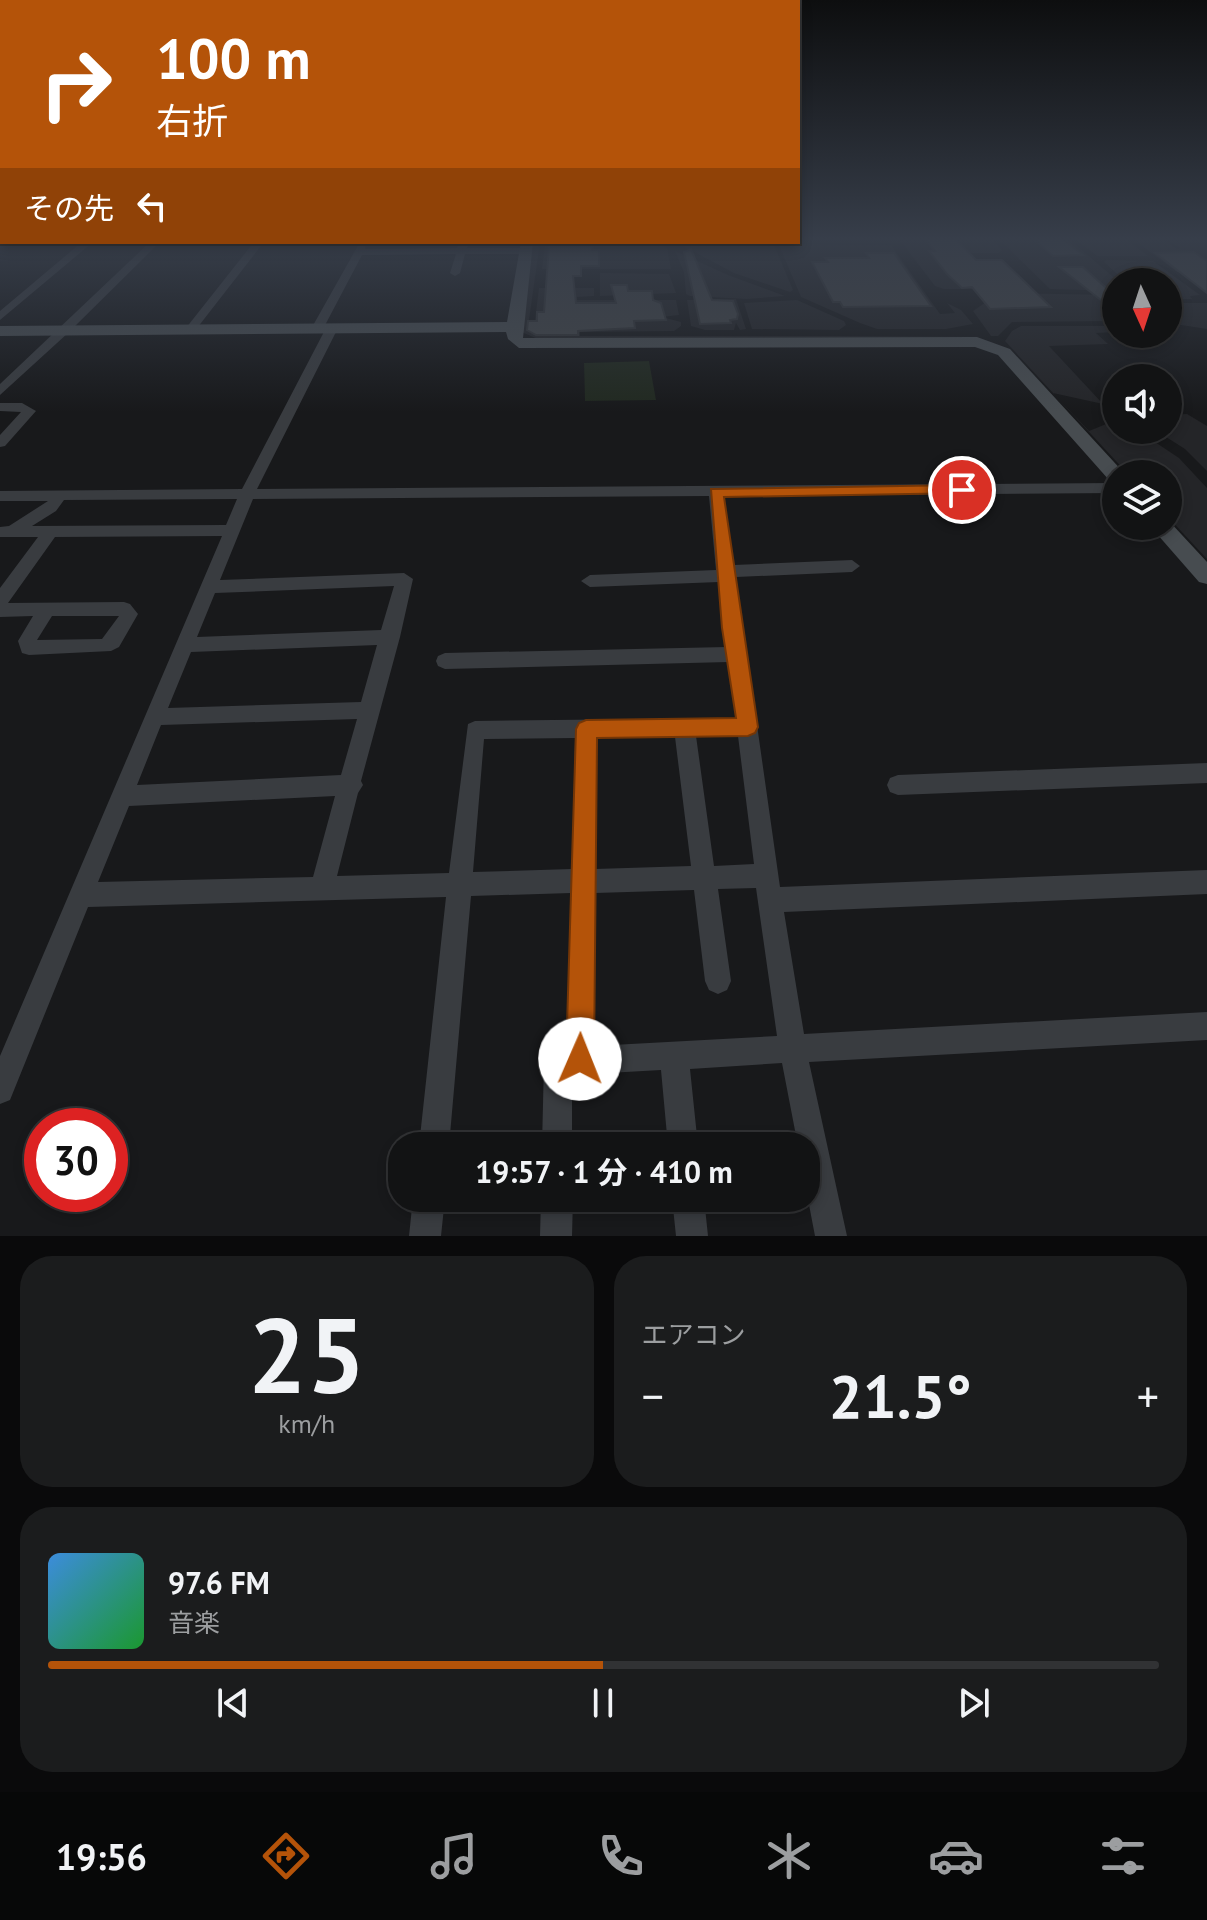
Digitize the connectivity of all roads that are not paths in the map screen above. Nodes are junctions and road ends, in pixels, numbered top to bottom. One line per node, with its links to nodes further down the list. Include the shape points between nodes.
1 (24, 297): 6 (street)
2 (98, 297): 11 (street)
3 (216, 297): 9 (street)
4 (339, 297): 8 (street)
5 (519, 297): 7 (street)
6 (0, 317)
7 (514, 327): 8 (street); 15 (street, via 513,340 530,345 977,342 1004,352)
8 (325, 328): 9 (street); 18 (street)
9 (190, 330): 11 (street)
10 (0, 331): 11 (street)
11 (63, 331): 12 (street)
12 (0, 391)
13 (0, 407): 14 (street, via 29,411)
14 (0, 443)
15 (1102, 460)
16 (1102, 488): 17 (street)
17 (716, 493): 18 (street); 26 (street)
18 (247, 494): 20 (street); 21 (street)
19 (0, 496): 20 (street)
20 (59, 496): 22 (street, via 51,507)
21 (231, 530): 23 (street); 29 (street)
22 (6, 532): 23 (street)
23 (50, 532): 30 (street)
24 (1174, 540): 27 (street)
25 (852, 566): 26 (street)
26 (724, 574): 28 (street); 35 (street)
27 (1207, 576)
28 (590, 581)
29 (208, 587): 33 (street, via 404,579); 34 (street)
30 (0, 601)
31 (0, 610): 32 (street)
32 (46, 611): 32 (street, via 124,609 129,614 104,646 29,648 27,641)
33 (391, 637): 34 (street); 37 (street)
34 (185, 645): 38 (street)
35 (735, 654): 36 (street); 40 (street)
36 (445, 661)
37 (371, 710): 38 (street); 43 (street)
38 (154, 717): 45 (street)
39 (684, 727): 40 (street); 41 (street); 47 (street)
40 (748, 727): 46 (street)
41 (586, 729): 48 (street); 50 (street, via 475,730)
42 (1207, 773): 44 (street)
43 (352, 785): 45 (street); 51 (street)
44 (898, 785)
45 (122, 796): 52 (street)
46 (767, 876): 47 (street); 53 (street)
47 (702, 878): 48 (street); 54 (street)
48 (583, 881): 50 (street); 58 (street)
49 (1207, 882): 53 (street)
50 (461, 884): 51 (street); 60 (street)
51 (322, 888): 52 (street)
52 (80, 895): 59 (street)
53 (770, 900): 56 (street)
54 (718, 981)
55 (1207, 1026): 56 (street)
56 (793, 1050): 57 (street); 69 (street)
57 (674, 1054): 58 (street); 62 (street)
58 (580, 1059): 61 (street, via 558,1062)
59 (0, 1090)
60 (435, 1132)
61 (557, 1132)
62 (682, 1132)
63 (428, 1212): 66 (street)
64 (557, 1212): 67 (street)
65 (689, 1212): 68 (street)
66 (425, 1236)
67 (556, 1236)
68 (692, 1236)
69 (831, 1236)

